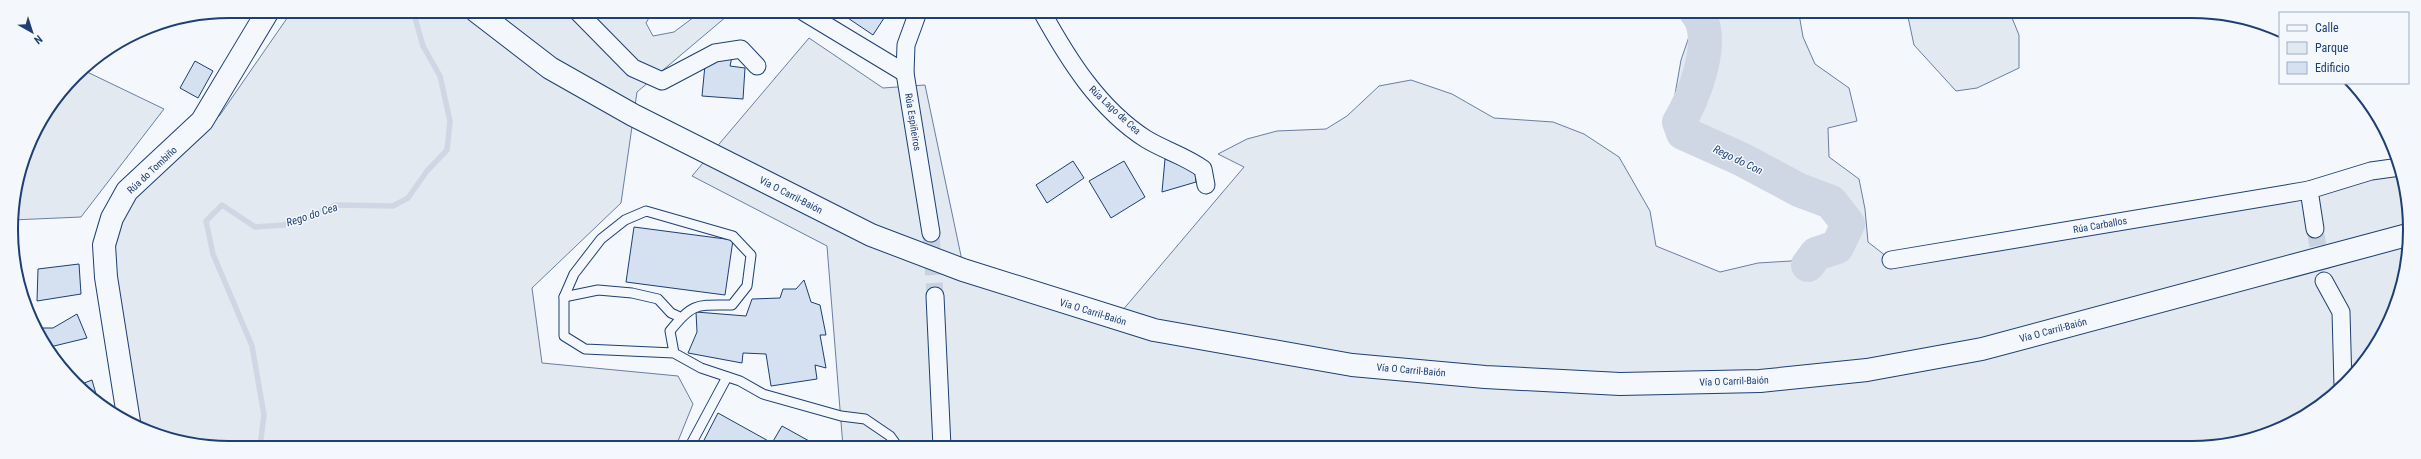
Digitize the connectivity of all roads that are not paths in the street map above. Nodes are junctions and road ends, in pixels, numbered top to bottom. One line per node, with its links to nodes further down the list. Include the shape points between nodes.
1 (264, 18): 23 (main road, Rúa do Tombiño, via 202,121 127,191 112,218 104,245 106,277)
2 (485, 18): 14 (main road, Vía O Carril-Baión, via 550,68 633,115 871,235 964,270 1154,330 1352,365 1485,377 1620,384 1760,381 1867,370 1982,349)
3 (584, 18): 7 (street, via 633,68 662,81 715,53 741,49)
4 (814, 18): 8 (street)
5 (916, 18): 8 (street, Rúa Espiñeiros, via 906,45)
6 (1045, 18): 10 (street, Rúa Lago de Cea, via 1064,52 1089,86 1146,139 1203,169)
7 (757, 66)
8 (905, 73): 13 (street, Rúa Espiñeiros)
9 (2394, 168): 11 (street, Rúa Carballos, via 2371,171)
10 (1206, 185)
11 (2309, 190): 12 (street); 15 (street, Rúa Carballos)
12 (2315, 229)
13 (931, 233)
14 (2403, 236)
15 (1891, 260)
16 (2324, 281): 22 (street, via 2342,312)
17 (935, 296): 26 (street)
18 (564, 297): 19 (lane, via 598,290 632,293 658,299 671,313); 19 (lane, via 574,274 601,239 625,220 646,212 733,236 751,255 747,286 732,305 697,305); 20 (lane, via 564,336 585,349)
19 (680, 317): 20 (lane, via 670,331)
20 (674, 353): 21 (lane, via 701,368)
21 (727, 377): 24 (lane); 25 (lane, via 781,400 841,416 865,419)
22 (2343, 377)
23 (128, 415)
24 (693, 441)
25 (894, 441)
26 (942, 441)

